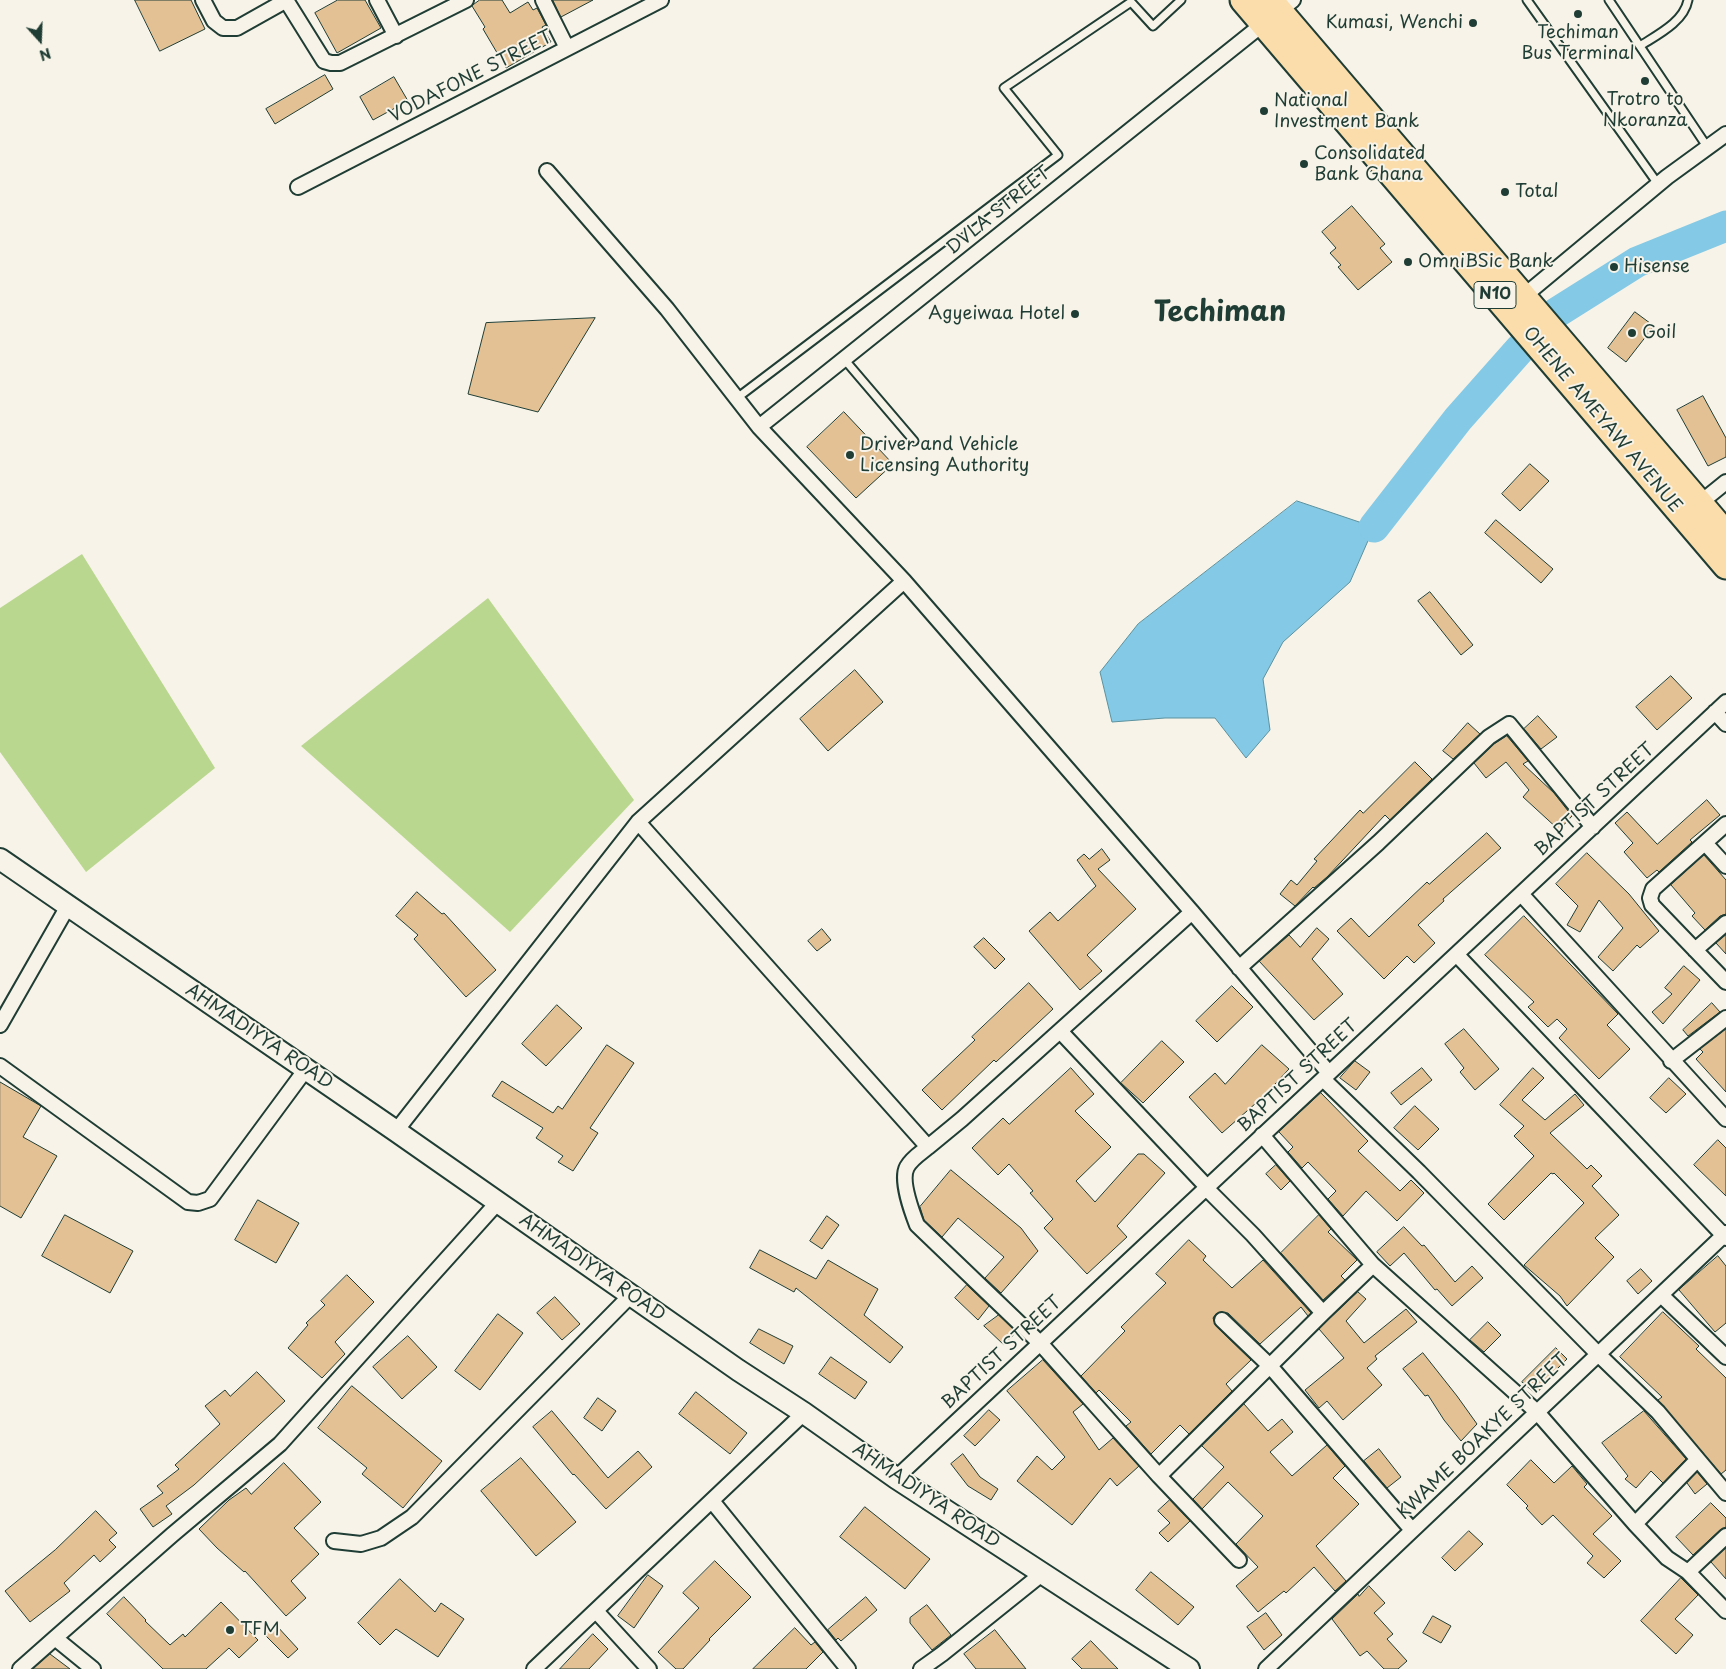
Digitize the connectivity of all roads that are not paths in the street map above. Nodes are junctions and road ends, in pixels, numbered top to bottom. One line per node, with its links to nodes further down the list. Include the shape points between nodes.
1 (203, 0): 2 (street, via 214,21 222,28 237,28)
2 (287, 0): 13 (street, via 324,61 340,63)
3 (377, 0): 13 (street)
4 (466, 0): 13 (street)
5 (542, 0): 15 (street)
6 (661, 0): 15 (street, VODAFONE STREET)
7 (1181, 0): 25 (lane, via 1153,26 1131,2 1004,88 1058,155)
8 (1243, 0): 12 (highway, OHENE AMEYAW AVENUE / N10)
9 (1527, 0): 19 (lane)
10 (1609, 0): 14 (lane)
11 (1688, 0): 14 (lane, via 1672,25)
12 (1276, 9): 21 (highway, OHENE AMEYAW AVENUE / N10, via 1416,187); 24 (street, DVLA STREET)
13 (396, 36)
14 (1640, 46): 17 (lane)
15 (567, 48): 20 (street, VODAFONE STREET)
16 (1726, 134): 17 (street)
17 (1708, 148): 19 (street)
18 (547, 172): 25 (street, via 667,309)
19 (1658, 184): 22 (street)
20 (298, 187)
21 (1475, 255): 22 (highway, OHENE AMEYAW AVENUE / N10); 23 (highway, OHENE AMEYAW AVENUE / N10)
22 (1524, 296): 23 (highway, OHENE AMEYAW AVENUE / N10)
23 (1563, 358): 27 (highway, OHENE AMEYAW AVENUE / N10)
24 (844, 359): 26 (street, DVLA STREET); 28 (lane)
25 (737, 398): 26 (street)
26 (759, 427): 33 (street)
27 (1624, 430): 30 (highway, OHENE AMEYAW AVENUE / N10); 32 (highway, OHENE AMEYAW AVENUE / N10)
28 (914, 441)
29 (1726, 482): 30 (street)
30 (1700, 503): 31 (highway, OHENE AMEYAW AVENUE / N10)
31 (1726, 534)
32 (1726, 566)
33 (904, 581): 37 (street); 45 (street)
34 (1726, 702): 35 (street, BAPTIST STREET)
35 (1715, 712): 36 (street); 39 (street, BAPTIST STREET)
36 (1726, 724)
37 (638, 822): 59 (street); 61 (street)
38 (1726, 824): 40 (street)
39 (1593, 827): 43 (street, BAPTIST STREET); 49 (street, via 1510,724 1489,737)
40 (1705, 843): 42 (street); 47 (street, via 1653,889 1650,898 1652,905)
41 (0, 859): 44 (street, AHMADIYYA ROAD)
42 (1726, 866)
43 (1522, 895): 48 (street, BAPTIST STREET); 54 (street)
44 (68, 906): 52 (street); 56 (street, AHMADIYYA ROAD)
45 (1192, 912): 49 (street); 53 (street)
46 (1726, 923): 47 (street)
47 (1695, 950): 50 (street)
48 (1457, 955): 57 (street, BAPTIST STREET); 64 (street)
49 (1240, 968): 57 (street)
50 (1726, 982)
51 (1726, 1018): 54 (street)
52 (0, 1025)
53 (1060, 1031): 61 (street); 62 (street)
54 (1672, 1061): 58 (street)
55 (0, 1066): 56 (street, via 188,1202 198,1203 210,1199)
56 (306, 1069): 59 (street, AHMADIYYA ROAD)
57 (1326, 1076): 60 (street, BAPTIST STREET); 71 (street)
58 (1726, 1119)
59 (396, 1131): 63 (street, AHMADIYYA ROAD)
60 (1262, 1135): 62 (street, BAPTIST STREET); 65 (street)
61 (928, 1147): 70 (street, via 906,1169 909,1204 917,1225)
62 (1206, 1187): 68 (street); 70 (street, BAPTIST STREET)
63 (498, 1202): 66 (street, AHMADIYYA ROAD); 90 (street, via 280,1444)
64 (1725, 1235): 67 (street, KWAME BOAKYE STREET)
65 (1373, 1265): 68 (street); 74 (street)
66 (630, 1295): 75 (street, AHMADIYYA ROAD); 84 (street, via 412,1517 381,1538 361,1544)
67 (1660, 1295): 71 (street, KWAME BOAKYE STREET); 72 (street)
68 (1323, 1313): 73 (street)
69 (1222, 1320): 73 (street)
70 (1040, 1343): 77 (street); 78 (street, BAPTIST STREET)
71 (1598, 1354): 74 (street, KWAME BOAKYE STREET); 76 (street, via 1658,1412)
72 (1726, 1358)
73 (1270, 1366): 77 (street); 82 (street)
74 (1537, 1412): 81 (street); 82 (street, KWAME BOAKYE STREET)
75 (804, 1413): 78 (street, AHMADIYYA ROAD); 80 (street)
76 (1697, 1460): 79 (street); 81 (street)
77 (1159, 1476): 85 (street)
78 (896, 1478): 87 (street, AHMADIYYA ROAD)
79 (1726, 1493)
80 (712, 1501): 88 (street); 95 (street)
81 (1634, 1524): 86 (street, via 1667,1558)
82 (1412, 1530): 98 (street, KWAME BOAKYE STREET)
83 (1726, 1536): 86 (street)
84 (334, 1542)
85 (1239, 1560)
86 (1688, 1572): 89 (street)
87 (1042, 1573): 96 (street); 97 (street, AHMADIYYA ROAD)
88 (596, 1611): 93 (street); 94 (street)
89 (1726, 1611)
90 (55, 1638): 91 (street); 92 (street)
91 (20, 1669)
92 (93, 1669)
93 (534, 1669)
94 (649, 1669)
95 (848, 1669)
96 (921, 1669)
97 (1189, 1669)
98 (1266, 1669)

